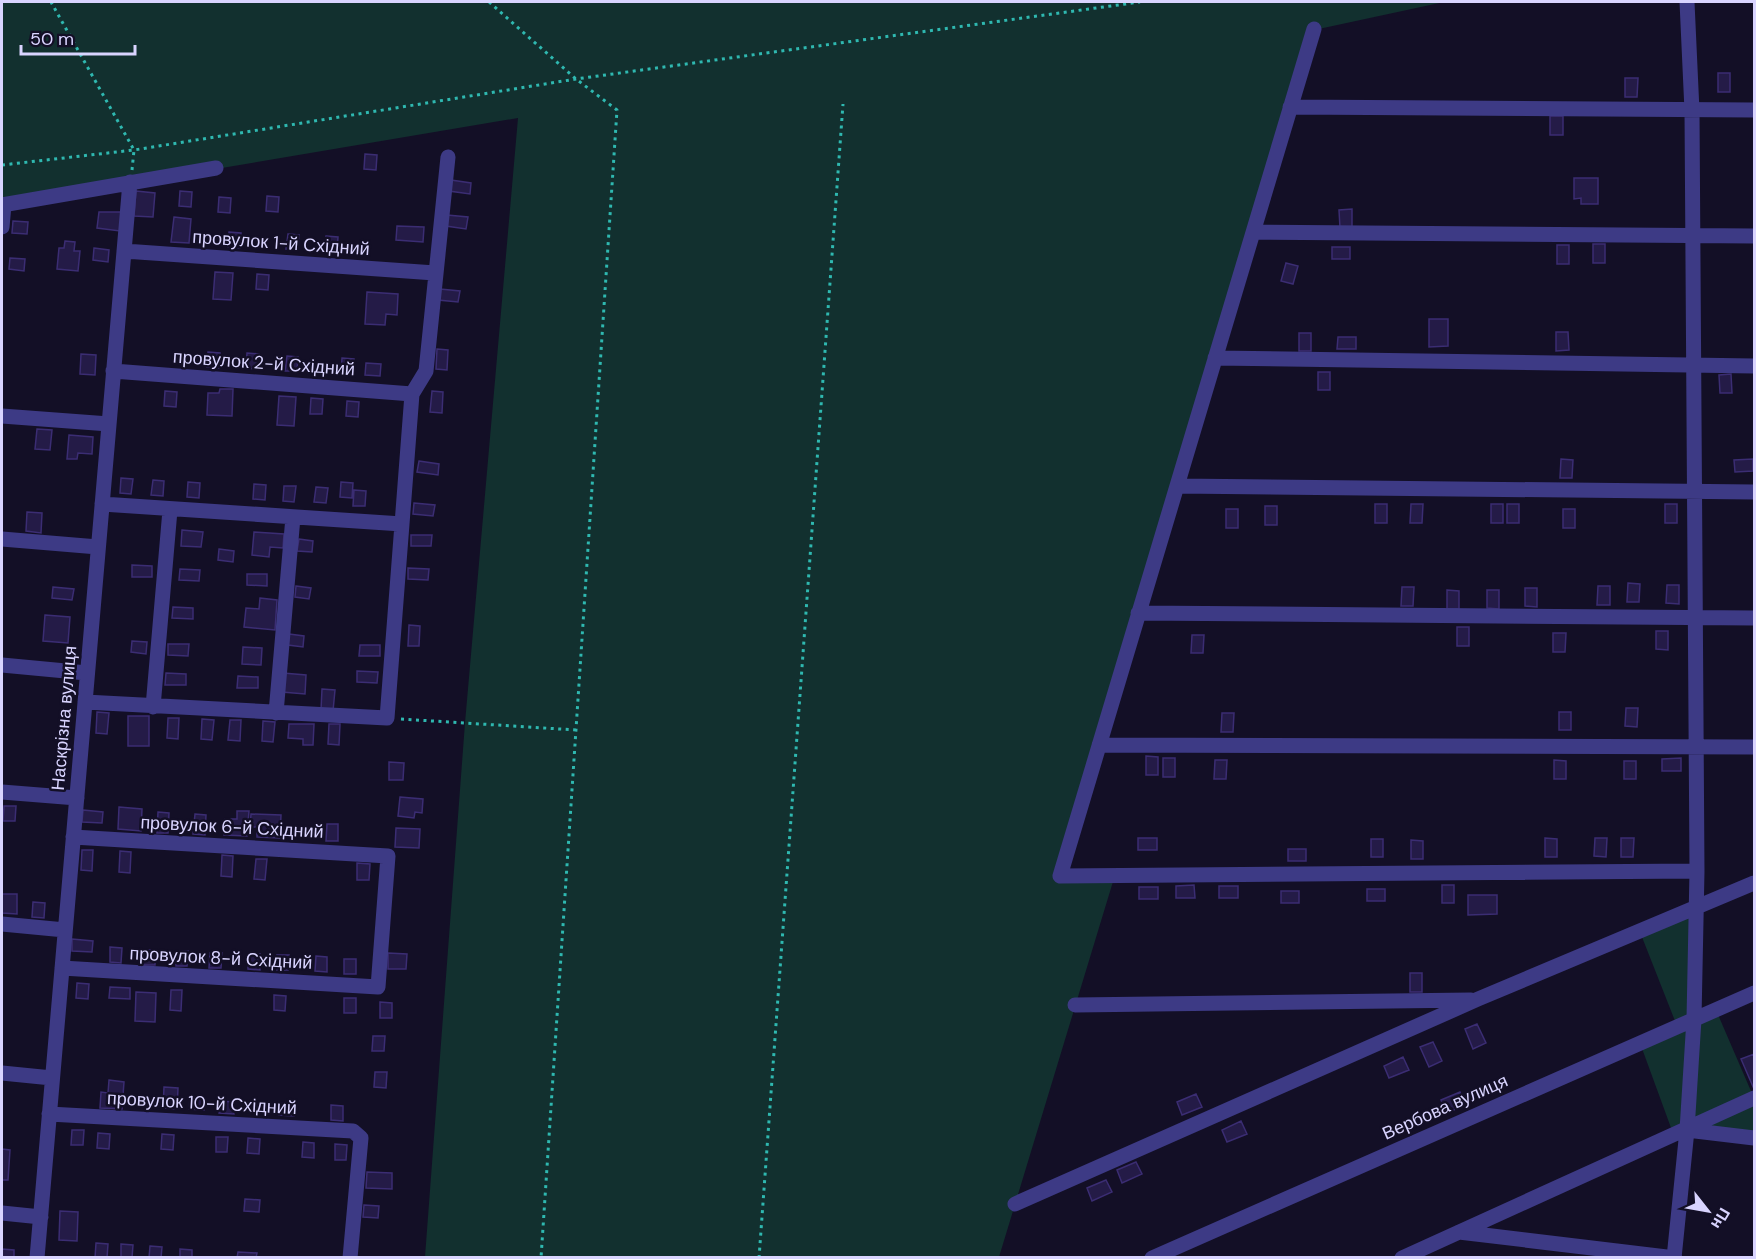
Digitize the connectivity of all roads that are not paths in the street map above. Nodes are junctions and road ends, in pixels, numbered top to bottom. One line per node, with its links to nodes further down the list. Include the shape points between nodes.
1 (1687, 2): 5 (street)
2 (1314, 30): 3 (street)
3 (1290, 107): 5 (street); 11 (street)
4 (1755, 110): 5 (street)
5 (1692, 111): 12 (street)
6 (448, 157): 15 (street)
7 (216, 168): 8 (street)
8 (130, 182): 9 (street); 14 (street, Наскрізна вулиця)
9 (3, 205): 10 (street)
10 (2, 227)
11 (1253, 232): 12 (street); 16 (street)
12 (1693, 236): 13 (street); 17 (street)
13 (1755, 236)
14 (124, 251): 15 (street, провулок 1-й Східний); 19 (street, Наскрізна вулиця)
15 (435, 273): 20 (street, via 426,371)
16 (1215, 358): 17 (street); 23 (street)
17 (1693, 366): 18 (street); 25 (street)
18 (1755, 366)
19 (113, 371): 20 (street, провулок 2-й Східний); 22 (street, Наскрізна вулиця)
20 (412, 394): 29 (street)
21 (2, 416): 22 (street)
22 (109, 424): 26 (street, Наскрізна вулиця)
23 (1177, 486): 25 (street); 32 (street)
24 (1755, 492): 25 (street)
25 (1694, 493): 33 (street)
26 (102, 504): 27 (street); 31 (street, Наскрізна вулиця)
27 (170, 510): 28 (street); 38 (street)
28 (293, 517): 29 (street); 39 (street)
29 (402, 524): 39 (street, via 387,718)
30 (2, 539): 31 (street)
31 (98, 547): 36 (street, Наскрізна вулиця)
32 (1138, 614): 33 (street); 40 (street)
33 (1695, 618): 34 (street); 42 (street)
34 (1755, 618)
35 (2, 665): 36 (street)
36 (87, 673): 37 (street, Наскрізна вулиця)
37 (85, 702): 38 (street); 44 (street, Наскрізна вулиця)
38 (153, 707): 39 (street)
39 (276, 713)
40 (1099, 745): 42 (street); 46 (street, via 1059,876)
41 (1755, 747): 42 (street)
42 (1696, 748): 46 (street)
43 (2, 792): 44 (street)
44 (77, 798): 45 (street, Наскрізна вулиця)
45 (73, 837): 50 (street, Наскрізна вулиця); 52 (street, провулок 6-й Східний, via 388,856)
46 (1697, 871): 48 (street)
47 (1755, 883): 48 (street)
48 (1695, 910): 54 (street); 56 (street)
49 (2, 924): 50 (street)
50 (65, 930): 51 (street, Наскрізна вулиця)
51 (62, 968): 52 (street, провулок 8-й Східний); 58 (street, Наскрізна вулиця)
52 (378, 987)
53 (1755, 993): 56 (street, Вербова вулиця)
54 (1478, 999): 55 (street); 63 (street)
55 (1076, 1005)
56 (1694, 1019): 61 (street); 69 (street, Вербова вулиця)
57 (2, 1073): 58 (street)
58 (52, 1078): 60 (street, Наскрізна вулиця)
59 (1755, 1098): 61 (street)
60 (49, 1114): 65 (street, Наскрізна вулиця); 68 (street, провулок 10-й Східний, via 353,1131 361,1138)
61 (1687, 1130): 62 (street); 66 (street); 71 (street)
62 (1755, 1138)
63 (1015, 1204)
64 (2, 1213): 65 (street)
65 (40, 1216): 67 (street, Наскрізна вулиця)
66 (1459, 1232): 70 (street); 71 (street)
67 (37, 1257)
68 (350, 1257)
69 (1152, 1257)
70 (1402, 1257)
71 (1674, 1257)

